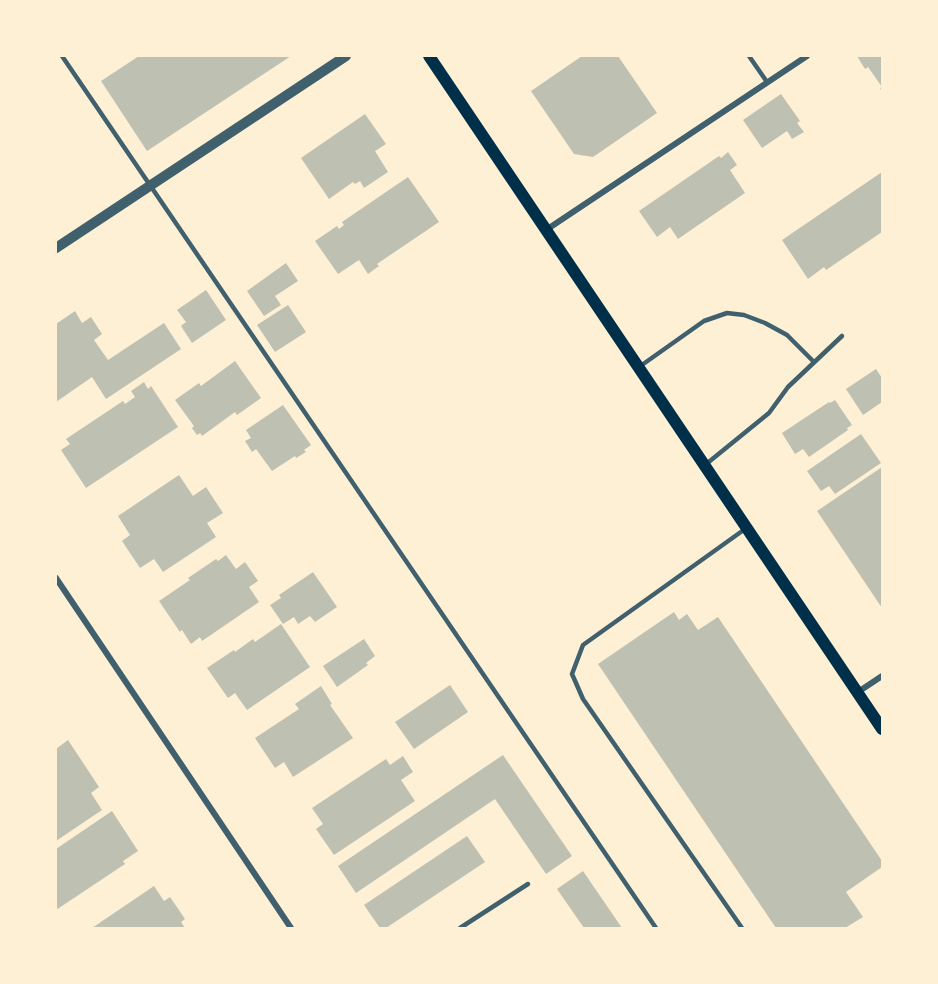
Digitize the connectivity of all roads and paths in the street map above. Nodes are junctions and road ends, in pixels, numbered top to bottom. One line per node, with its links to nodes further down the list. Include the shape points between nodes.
1 (62, 56): 7 (lane)
2 (346, 56): 7 (street)
3 (429, 56): 8 (main road)
4 (748, 56): 6 (lane)
5 (807, 56): 6 (street)
6 (767, 82): 8 (street)
7 (150, 186): 9 (street); 22 (lane)
8 (546, 230): 12 (main road)
9 (56, 248)
10 (842, 336): 11 (lane)
11 (814, 362): 12 (lane, via 787,335 744,315 727,313 704,321); 13 (lane, via 769,413)
12 (639, 367): 13 (main road)
13 (705, 465): 14 (main road)
14 (747, 528): 17 (main road); 23 (lane, via 583,645 572,674 583,699)
15 (56, 578): 20 (street)
16 (882, 676): 17 (street)
17 (858, 692): 18 (main road)
18 (882, 729)
19 (528, 884): 21 (lane)
20 (291, 928)
21 (460, 928)
22 (656, 928)
23 (742, 928)

